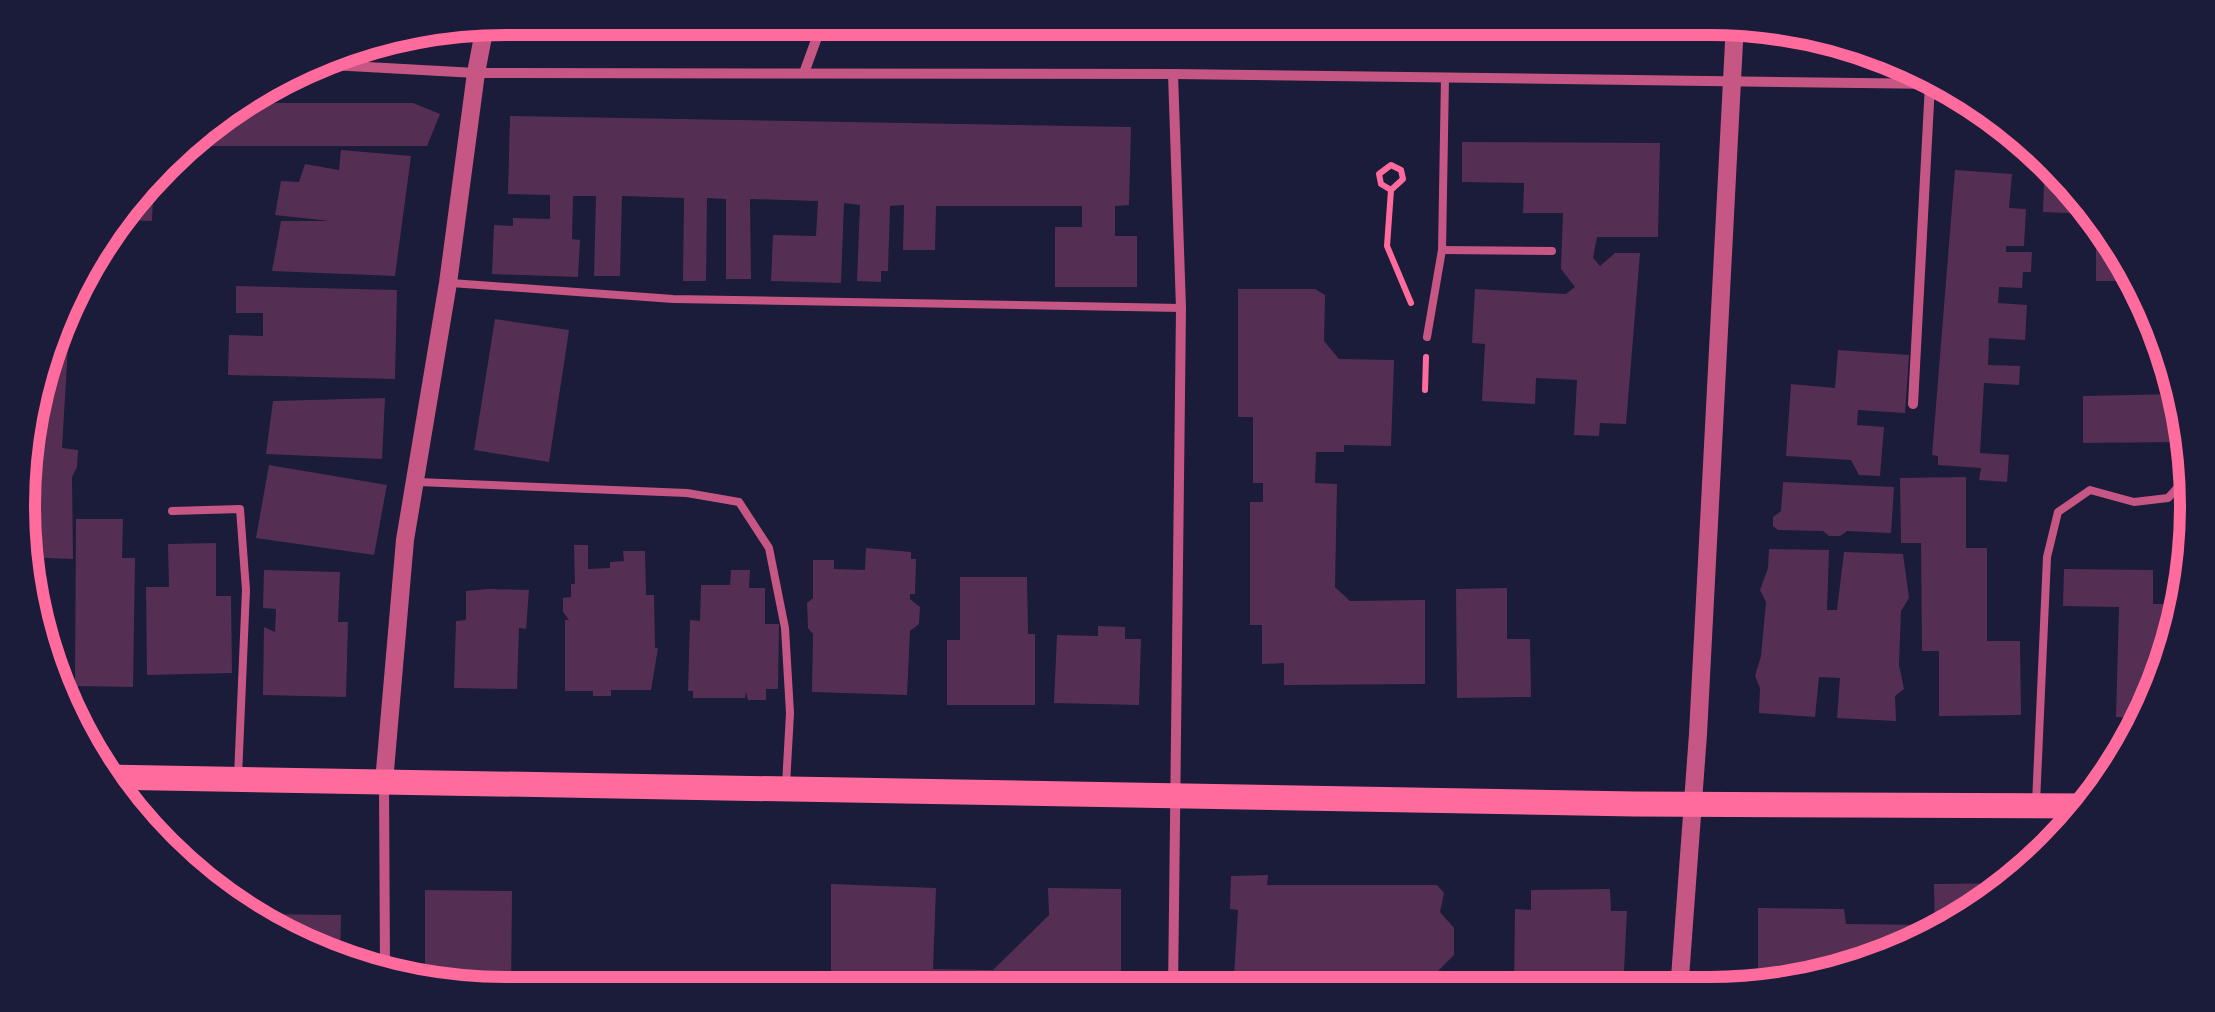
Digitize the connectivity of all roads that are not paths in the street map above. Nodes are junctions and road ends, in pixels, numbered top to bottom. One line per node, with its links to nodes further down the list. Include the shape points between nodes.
1 (818, 35): 6 (street)
2 (483, 36): 5 (street)
3 (1735, 36): 9 (street)
4 (340, 66): 5 (street)
5 (476, 73): 6 (street); 14 (street)
6 (804, 73): 7 (street)
7 (1173, 74): 8 (street); 15 (street)
8 (1446, 77): 9 (street); 12 (lane)
9 (1732, 80): 10 (street); 26 (street)
10 (1916, 84)
11 (1934, 93): 17 (street)
12 (1442, 250): 13 (lane); 16 (lane)
13 (1552, 251)
14 (448, 282): 15 (lane, via 673,299); 18 (street)
15 (1181, 308): 25 (street)
16 (1427, 337)
17 (1913, 404)
18 (414, 482): 23 (street); 24 (lane, via 687,492 739,502 769,548 785,628)
19 (2179, 485): 27 (lane, via 2168,498 2134,502 2090,490 2058,512 2048,556)
20 (172, 510): 22 (lane, via 240,509 246,590)
21 (121, 777): 22 (main road)
22 (238, 781): 23 (main road)
23 (384, 782): 24 (main road); 29 (street)
24 (786, 789): 25 (main road)
25 (1176, 794): 26 (main road); 30 (street)
26 (1691, 805): 27 (main road); 31 (street)
27 (2036, 806): 28 (main road)
28 (2072, 806)
29 (384, 961)
30 (1173, 977)
31 (1680, 977)

